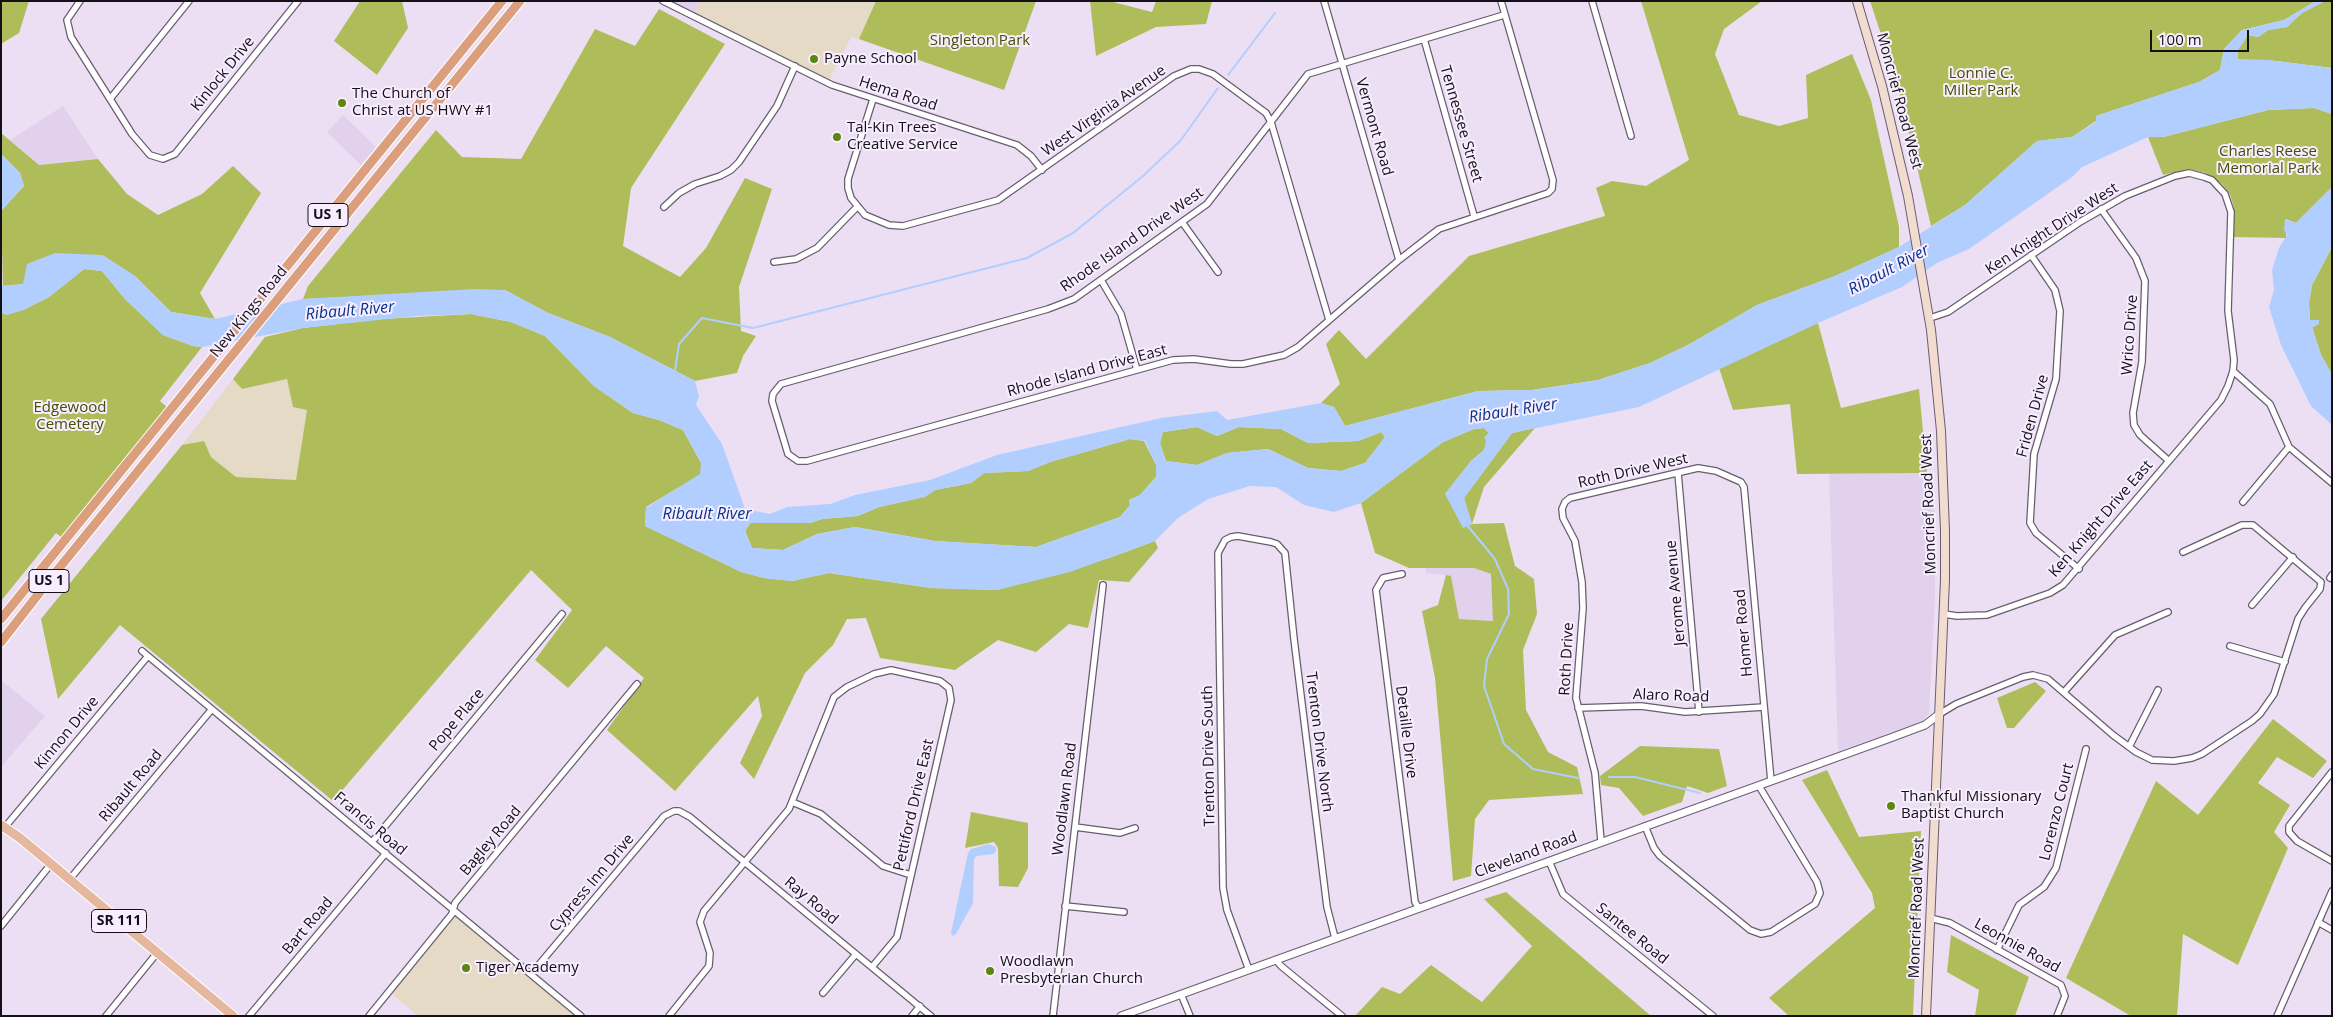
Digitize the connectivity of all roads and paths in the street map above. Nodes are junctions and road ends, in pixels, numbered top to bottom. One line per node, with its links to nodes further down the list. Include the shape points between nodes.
1 (80, 1): 15 (street, via 69,14 67,25 71,37)
2 (189, 1): 15 (street)
3 (298, 1): 15 (street, Kinlock Drive, via 175,154 164,159 150,155)
4 (502, 1): 17 (highway, New Kings Road / US 1)
5 (520, 1): 18 (highway, New Kings Road / US 1)
6 (663, 1): 14 (street, Hema Road)
7 (1324, 1): 13 (street, Vermont Road)
8 (1501, 1): 11 (street)
9 (1592, 1): 20 (street)
10 (1857, 1): 33 (main road, Moncrief Road West, via 1900,155)
11 (1504, 15): 12 (street, Rhode Island Drive West); 26 (street, Rhode Island Drive East, via 1552,189 1543,195)
12 (1424, 39): 13 (street, Rhode Island Drive West); 26 (street, Tennessee Street)
13 (1343, 63): 19 (street, Rhode Island Drive West, via 1308,74); 29 (street, Vermont Road)
14 (795, 66): 16 (street, Hema Road, via 832,85); 23 (street, via 777,106 739,162 720,176 679,193)
15 (110, 99)
16 (873, 99): 21 (street, Hema Road, via 1017,145); 24 (street, via 848,179 851,198)
17 (422, 100): 18 (street); 38 (highway, New Kings Road / US 1)
18 (432, 108): 39 (highway, New Kings Road / US 1)
19 (1271, 122): 21 (street, West Virginia Avenue, via 1266,113 1217,77 1207,71 1191,69 1174,76); 27 (street, Rhode Island Drive West, via 1216,196); 34 (street, West Virginia Avenue)
20 (1631, 136)
21 (1042, 170): 24 (street, West Virginia Avenue, via 998,200 913,224 889,225 865,215)
22 (2219, 187): 25 (street, Ken Knight Drive West, via 2212,180 2196,174 2182,174 2151,184); 36 (street, Ken Knight Drive East, via 2231,212 2228,311 2234,360)
23 (664, 207)
24 (857, 207): 30 (street, via 817,248 796,259)
25 (2101, 209): 28 (street, Ken Knight Drive West); 41 (street, Wrico Drive, via 2136,258 2144,281 2141,373 2134,424 2140,435)
26 (1474, 216): 29 (street, Rhode Island Drive East, via 1438,229)
27 (1182, 222): 31 (street); 32 (street, Rhode Island Drive West)
28 (2031, 255): 33 (street, Ken Knight Drive West, via 1948,312); 50 (street, Friden Drive, via 2054,290 2060,311 2055,386 2034,454 2030,523 2036,533)
29 (1399, 260): 34 (street, Rhode Island Drive East)
30 (774, 262)
31 (1218, 272)
32 (1101, 280): 35 (street, via 1121,314); 40 (street, Rhode Island Drive West, via 1074,299 1048,309 786,382 777,388 772,401 785,449)
33 (1930, 318): 56 (main road, Moncrief Road West, via 1943,473)
34 (1329, 320): 35 (street, Rhode Island Drive East, via 1284,355 1243,364 1184,359)
35 (1137, 370): 40 (street, Rhode Island Drive East, via 807,461)
36 (2232, 371): 37 (street, via 2270,404); 41 (street, Ken Knight Drive East, via 2221,400)
37 (2289, 447): 44 (street); 45 (street)
38 (138, 449): 39 (street); 57 (highway, New Kings Road / US 1)
39 (149, 457): 58 (highway, New Kings Road / US 1)
40 (792, 458)
41 (2169, 461): 50 (street, Ken Knight Drive East)
42 (1678, 473): 43 (street, Roth Drive West, via 1707,468); 46 (street, Roth Drive West, via 1570,498); 69 (street, Jerome Avenue)
43 (1741, 482): 66 (street, Homer Road)
44 (2332, 483)
45 (2243, 502)
46 (1562, 509): 67 (street, Roth Drive, via 1575,541 1582,582)
47 (1282, 548): 100 (street, Trenton Drive North, via 1286,559 1326,907); 106 (street, Trenton Drive South, via 1271,542 1238,536 1224,540 1218,553 1223,888 1227,910)
48 (2183, 552): 49 (street, via 2248,524)
49 (2293, 557): 53 (street); 62 (street, via 2322,584 2298,619)
50 (2079, 569): 56 (street, Ken Knight Drive East, via 2055,590 1997,612 1979,616)
51 (1402, 574): 93 (street, Detaille Drive, via 1383,578 1376,590 1415,902)
52 (1103, 585): 80 (street, Woodlawn Road)
53 (2252, 605)
54 (2168, 612): 65 (street, via 2115,635)
55 (562, 614): 82 (street, Pope Place)
56 (1944, 614): 70 (main road, Moncrief Road West)
57 (1, 619)
58 (1, 642)
59 (2230, 646): 62 (street)
60 (142, 651): 61 (street, Francis Road)
61 (148, 656): 68 (street, Francis Road); 78 (street, Kinnon Drive)
62 (2284, 662): 71 (street, via 2274,694 2260,714 2202,754 2185,760 2159,761)
63 (637, 684): 94 (street, Bagley Road, via 455,902)
64 (2158, 690): 71 (street)
65 (2064, 692): 70 (street, via 2040,675 2023,677 1956,704); 71 (street)
66 (1764, 707): 69 (street, Alaro Road); 74 (street, Homer Road)
67 (1578, 708): 69 (street, Alaro Road, via 1641,706); 83 (street, Roth Drive, via 1595,773)
68 (212, 709): 82 (street, Francis Road); 90 (street, Ribault Road)
69 (1699, 712)
70 (1938, 715): 74 (street, Cleveland Road, via 1926,725); 96 (main road, Moncrief Road West)
71 (2130, 747)
72 (2086, 749): 101 (street, Lorenzo Court, via 2056,868 2044,887 2019,905)
73 (2332, 772): 86 (street, via 2289,826 2289,832 2297,842)
74 (1772, 781): 75 (street, Cleveland Road)
75 (1759, 786): 79 (street, Cleveland Road); 79 (street, via 1817,882 1820,893 1815,904 1771,932 1761,934 1750,930 1660,856)
76 (792, 802): 87 (street, Pettiford Drive East); 89 (street, via 821,814 883,866); 89 (street, Pettiford Drive East, via 834,697 847,687 883,671 940,680 949,688 951,700)
77 (674, 811): 87 (street, Ray Road, via 690,817); 107 (street, Cypress Inn Drive, via 664,816)
78 (3, 824): 88 (main road, SR 111)
79 (1645, 826): 83 (street, Cleveland Road)
80 (1074, 827): 81 (street, via 1120,833); 92 (street, Woodlawn Road)
81 (1135, 828)
82 (372, 842): 84 (street, Francis Road)
83 (1601, 842): 85 (street, Cleveland Road)
84 (386, 853): 94 (street, Francis Road); 113 (street, Bart Road)
85 (1550, 861): 93 (street, Cleveland Road); 123 (street, Santee Road, via 1559,888 1569,900)
86 (2332, 861)
87 (744, 862): 103 (street, Ray Road); 116 (street, Pettiford Drive East, via 701,916 701,928 710,953 709,966)
88 (51, 864): 90 (main road, SR 111); 98 (street)
89 (911, 875): 105 (street, Pettiford Drive East, via 897,937)
90 (69, 880): 102 (main road, SR 111)
91 (2332, 892): 97 (street)
92 (1065, 906): 95 (street); 119 (street, Woodlawn Road)
93 (1419, 908): 100 (street, Cleveland Road)
94 (453, 909): 107 (street, Francis Road); 114 (street, Bagley Road)
95 (1124, 912)
96 (1930, 918): 101 (street, Leonnie Road, via 1950,923); 124 (main road, Moncrief Road West)
97 (2318, 922): 99 (street); 126 (street)
98 (1, 926)
99 (2332, 930)
100 (1335, 938): 104 (street, Cleveland Road)
101 (1997, 950): 125 (street, Leonnie Road, via 2064,988 2065,996)
102 (157, 953): 111 (street); 112 (main road, SR 111)
103 (856, 954): 105 (street, Ray Road); 108 (street)
104 (1276, 960): 106 (street, Cleveland Road); 122 (street)
105 (872, 967): 110 (street, Ray Road)
106 (1249, 970): 109 (street, Cleveland Road)
107 (531, 974): 115 (street, Francis Road)
108 (823, 993)
109 (1181, 994): 120 (street, Cleveland Road); 121 (street)
110 (920, 1006): 117 (street); 118 (street, Ray Road)
111 (106, 1016)
112 (233, 1016)
113 (249, 1016)
114 (369, 1016)
115 (581, 1016)
116 (669, 1016)
117 (912, 1016)
118 (931, 1016)
119 (1053, 1016)
120 (1121, 1016)
121 (1190, 1016)
122 (1342, 1016)
123 (1713, 1016)
124 (1926, 1016)
125 (2057, 1016)
126 (2277, 1016)

